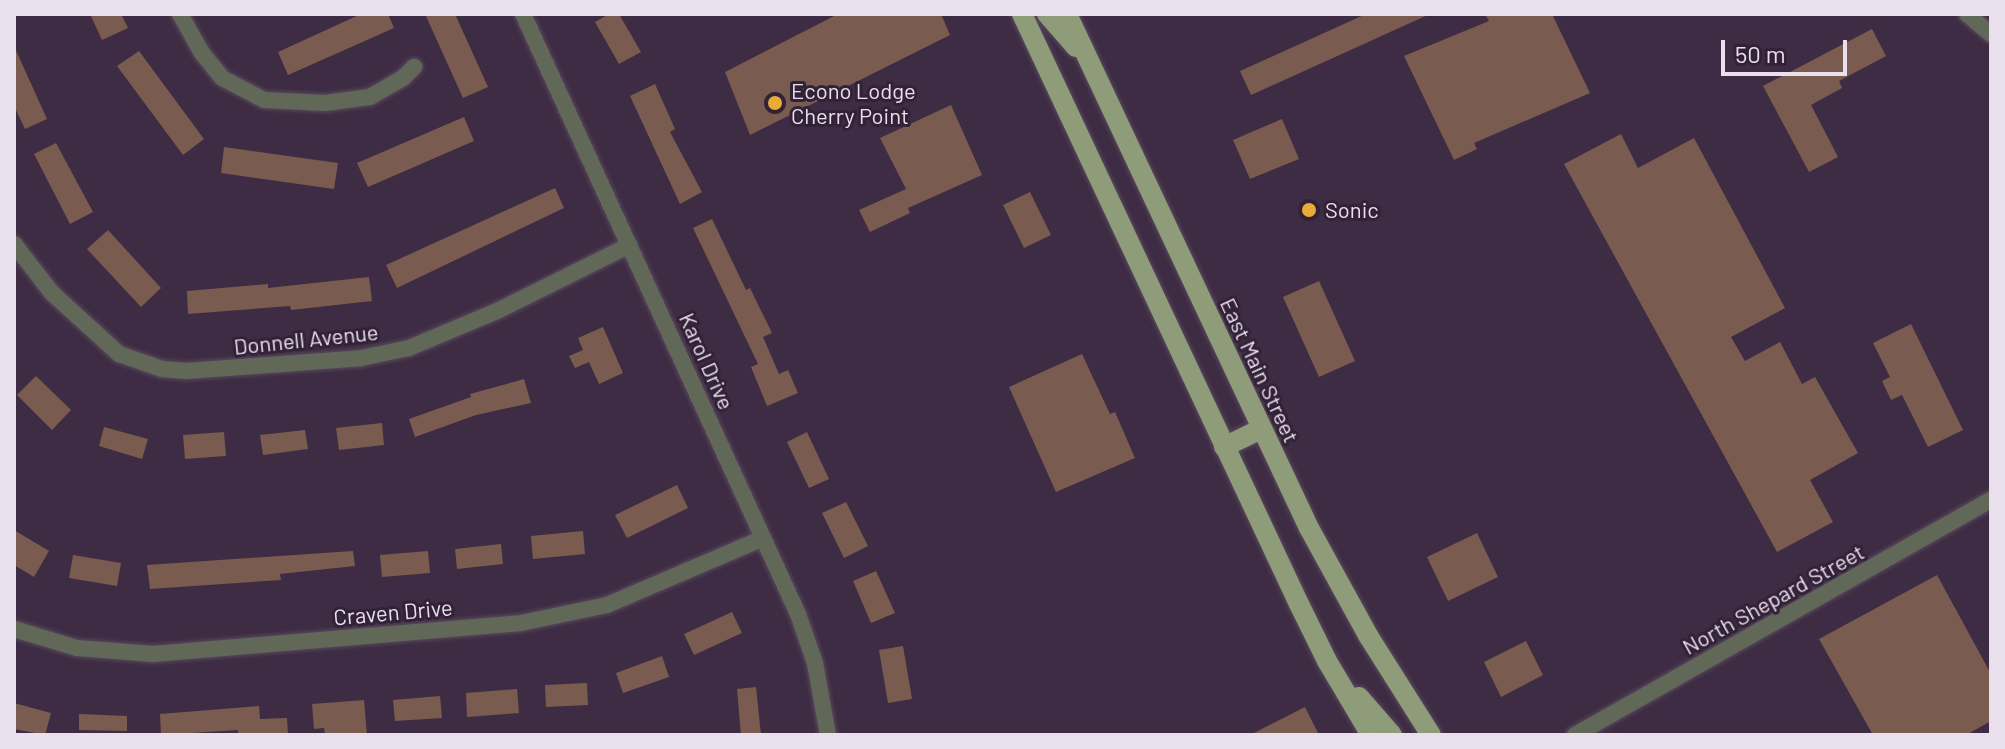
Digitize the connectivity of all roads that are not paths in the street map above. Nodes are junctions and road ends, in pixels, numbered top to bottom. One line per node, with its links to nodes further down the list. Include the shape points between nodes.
1 (180, 14): 9 (street, via 222,78 264,100 325,103 370,97)
2 (523, 14): 11 (street, Karol Drive)
3 (1022, 14): 13 (main road)
4 (1047, 14): 8 (main road)
5 (1067, 14): 8 (main road, East Main Street)
6 (1967, 14): 7 (street)
7 (1991, 34)
8 (1089, 62): 12 (main road, East Main Street)
9 (414, 67)
10 (14, 244): 11 (street, Donnell Avenue, via 52,293 119,354 186,371 361,358 409,348 485,317)
11 (630, 245): 15 (street, Karol Drive)
12 (1261, 429): 13 (main road); 21 (main road, East Main Street, via 1338,582)
13 (1224, 447): 17 (main road)
14 (1991, 500): 22 (street, North Shepard Street)
15 (763, 538): 16 (street, Craven Drive, via 607,605 521,623 153,654 77,648); 18 (street, Karol Drive, via 811,650)
16 (14, 629)
17 (1327, 661): 19 (main road); 20 (main road)
18 (828, 735)
19 (1371, 735)
20 (1392, 735)
21 (1431, 735)
22 (1575, 735)

